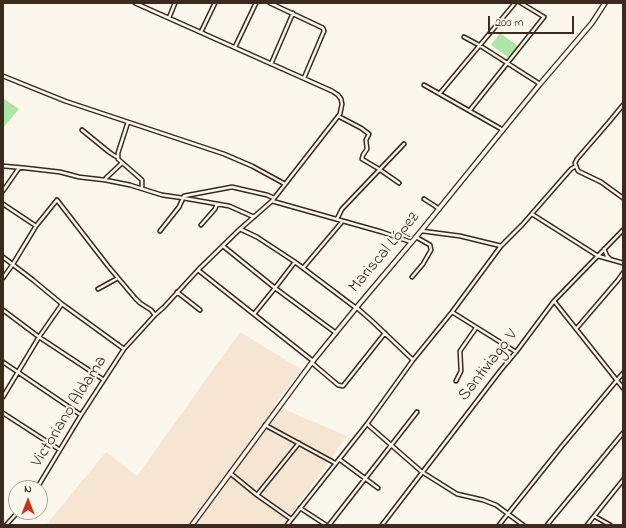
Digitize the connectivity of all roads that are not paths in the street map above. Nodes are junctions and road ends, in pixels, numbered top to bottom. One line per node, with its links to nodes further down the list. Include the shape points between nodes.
1 (135, 3): 10 (street)
2 (175, 3): 10 (street)
3 (215, 3): 11 (street)
4 (256, 3): 14 (street)
5 (270, 3): 9 (street)
6 (515, 3): 13 (street)
7 (521, 3): 15 (street, via 544,17)
8 (605, 3): 19 (street, Mariscal López, via 592,23)
9 (293, 13): 16 (street); 18 (street, via 319,25 324,31)
10 (169, 18): 11 (street)
11 (201, 32): 14 (street)
12 (464, 37): 13 (street)
13 (480, 45): 15 (street); 21 (street)
14 (235, 47): 16 (street)
15 (507, 63): 19 (street); 23 (street)
16 (271, 64): 18 (street)
17 (3, 76): 25 (street, via 65,101)
18 (304, 78): 24 (street, via 338,95 342,104)
19 (540, 84): 27 (street, Mariscal López)
20 (424, 85): 21 (street)
21 (440, 93): 23 (street)
22 (623, 105): 32 (street, via 577,159)
23 (470, 110): 27 (street)
24 (338, 116): 34 (street, via 369,134 362,159); 37 (street, Victoriano Aldama)
25 (128, 122): 29 (street); 37 (street, via 227,155)
26 (82, 130): 29 (street)
27 (503, 130): 47 (street, Mariscal López)
28 (404, 144): 34 (street)
29 (118, 157): 30 (street)
30 (122, 163): 35 (street); 38 (street, via 142,180)
31 (3, 166): 33 (street)
32 (576, 166): 42 (street, via 578,171); 48 (street)
33 (20, 167): 35 (street); 39 (street)
34 (379, 169): 36 (street); 50 (street, via 342,209)
35 (105, 180): 38 (street)
36 (399, 183)
37 (285, 184): 41 (street, Victoriano Aldama)
38 (142, 188): 40 (street, via 162,195)
39 (3, 191)
40 (183, 198): 41 (street, via 232,187 267,194); 46 (street); 56 (street)
41 (274, 198): 44 (street, Victoriano Aldama)
42 (623, 198)
43 (424, 199): 47 (street)
44 (272, 201): 49 (street, Victoriano Aldama); 50 (street)
45 (3, 204): 53 (street)
46 (217, 204): 49 (street, via 229,206); 52 (street)
47 (439, 209): 57 (street, Mariscal López)
48 (532, 214): 61 (street); 63 (street)
49 (254, 217): 54 (street, Victoriano Aldama)
50 (338, 219): 51 (street)
51 (342, 221): 59 (street); 69 (street)
52 (201, 225)
53 (36, 226): 68 (street); 74 (street, via 57,200)
54 (240, 229): 60 (street, Victoriano Aldama); 66 (street)
55 (623, 230): 62 (street, Santiviago V)
56 (160, 231)
57 (421, 231): 58 (street, Mariscal López); 61 (street, via 460,236)
58 (416, 237): 59 (street, Mariscal López); 72 (street, via 430,245 431,250)
59 (411, 242): 80 (street, Mariscal López)
60 (223, 246): 70 (street, Victoriano Aldama); 75 (street)
61 (501, 246): 83 (street)
62 (604, 249): 63 (street, Santiviago V); 65 (street)
63 (598, 256): 65 (street); 78 (street, Santiviago V)
64 (3, 257): 68 (street)
65 (610, 259): 67 (street)
66 (295, 262): 69 (street); 75 (street)
67 (623, 263)
68 (13, 264): 73 (street); 79 (street)
69 (303, 268): 80 (street)
70 (198, 270): 77 (street, Victoriano Aldama); 84 (street)
71 (623, 273): 87 (street)
72 (412, 277)
73 (3, 278)
74 (118, 278): 76 (street); 85 (street, via 134,298)
75 (275, 288): 84 (street); 88 (street)
76 (98, 290)
77 (177, 292): 82 (street); 85 (street, Victoriano Aldama)
78 (554, 301): 87 (street); 92 (street, Santiviago V)
79 (62, 304): 90 (street); 91 (street)
80 (356, 308): 88 (street, Mariscal López); 89 (street)
81 (3, 310): 90 (street)
82 (200, 310)
83 (452, 312): 86 (street); 93 (street)
84 (254, 314): 95 (street)
85 (155, 315): 91 (street, Victoriano Aldama)
86 (476, 328): 92 (street); 100 (street, via 460,352 461,371)
87 (576, 329): 99 (street)
88 (336, 333): 95 (street, Mariscal López)
89 (385, 333): 93 (street); 95 (street, via 343,386 338,385)
90 (38, 337): 96 (street); 98 (street)
91 (124, 349): 98 (street, Victoriano Aldama)
92 (516, 352): 114 (street, Santiviago V)
93 (413, 360): 106 (street)
94 (3, 362): 96 (street)
95 (312, 362): 107 (street, Mariscal López)
96 (18, 371): 102 (street); 105 (street)
97 (623, 373): 99 (street)
98 (104, 380): 105 (street, Victoriano Aldama)
99 (617, 380): 101 (street); 122 (street)
100 (456, 381)
101 (623, 388)
102 (3, 397)
103 (417, 412): 110 (street)
104 (3, 413): 111 (street)
105 (81, 415): 111 (street, Victoriano Aldama)
106 (367, 424): 110 (street); 112 (street)
107 (265, 425): 109 (street); 115 (street, Mariscal López)
108 (623, 433): 132 (street)
109 (299, 443): 113 (street); 120 (street)
110 (390, 445): 114 (street); 116 (street)
111 (60, 450): 117 (street, Victoriano Aldama)
112 (339, 459): 113 (street); 116 (street)
113 (335, 463): 121 (street)
114 (422, 472): 122 (street, via 458,494 491,502); 129 (street, Santiviago V)
115 (230, 473): 120 (street); 125 (street, Mariscal López)
116 (366, 478): 119 (street); 128 (street)
117 (42, 480)
118 (623, 480): 123 (street)
119 (378, 488)
120 (257, 495): 124 (street)
121 (300, 508): 124 (street); 127 (street)
122 (508, 513): 130 (street); 131 (street)
123 (594, 516): 133 (street); 134 (street)
124 (291, 520): 126 (street)
125 (192, 525)
126 (286, 525)
127 (326, 525)
128 (329, 525)
129 (382, 525)
130 (499, 525)
131 (523, 525)
132 (547, 525)
133 (587, 525)
134 (610, 525)

